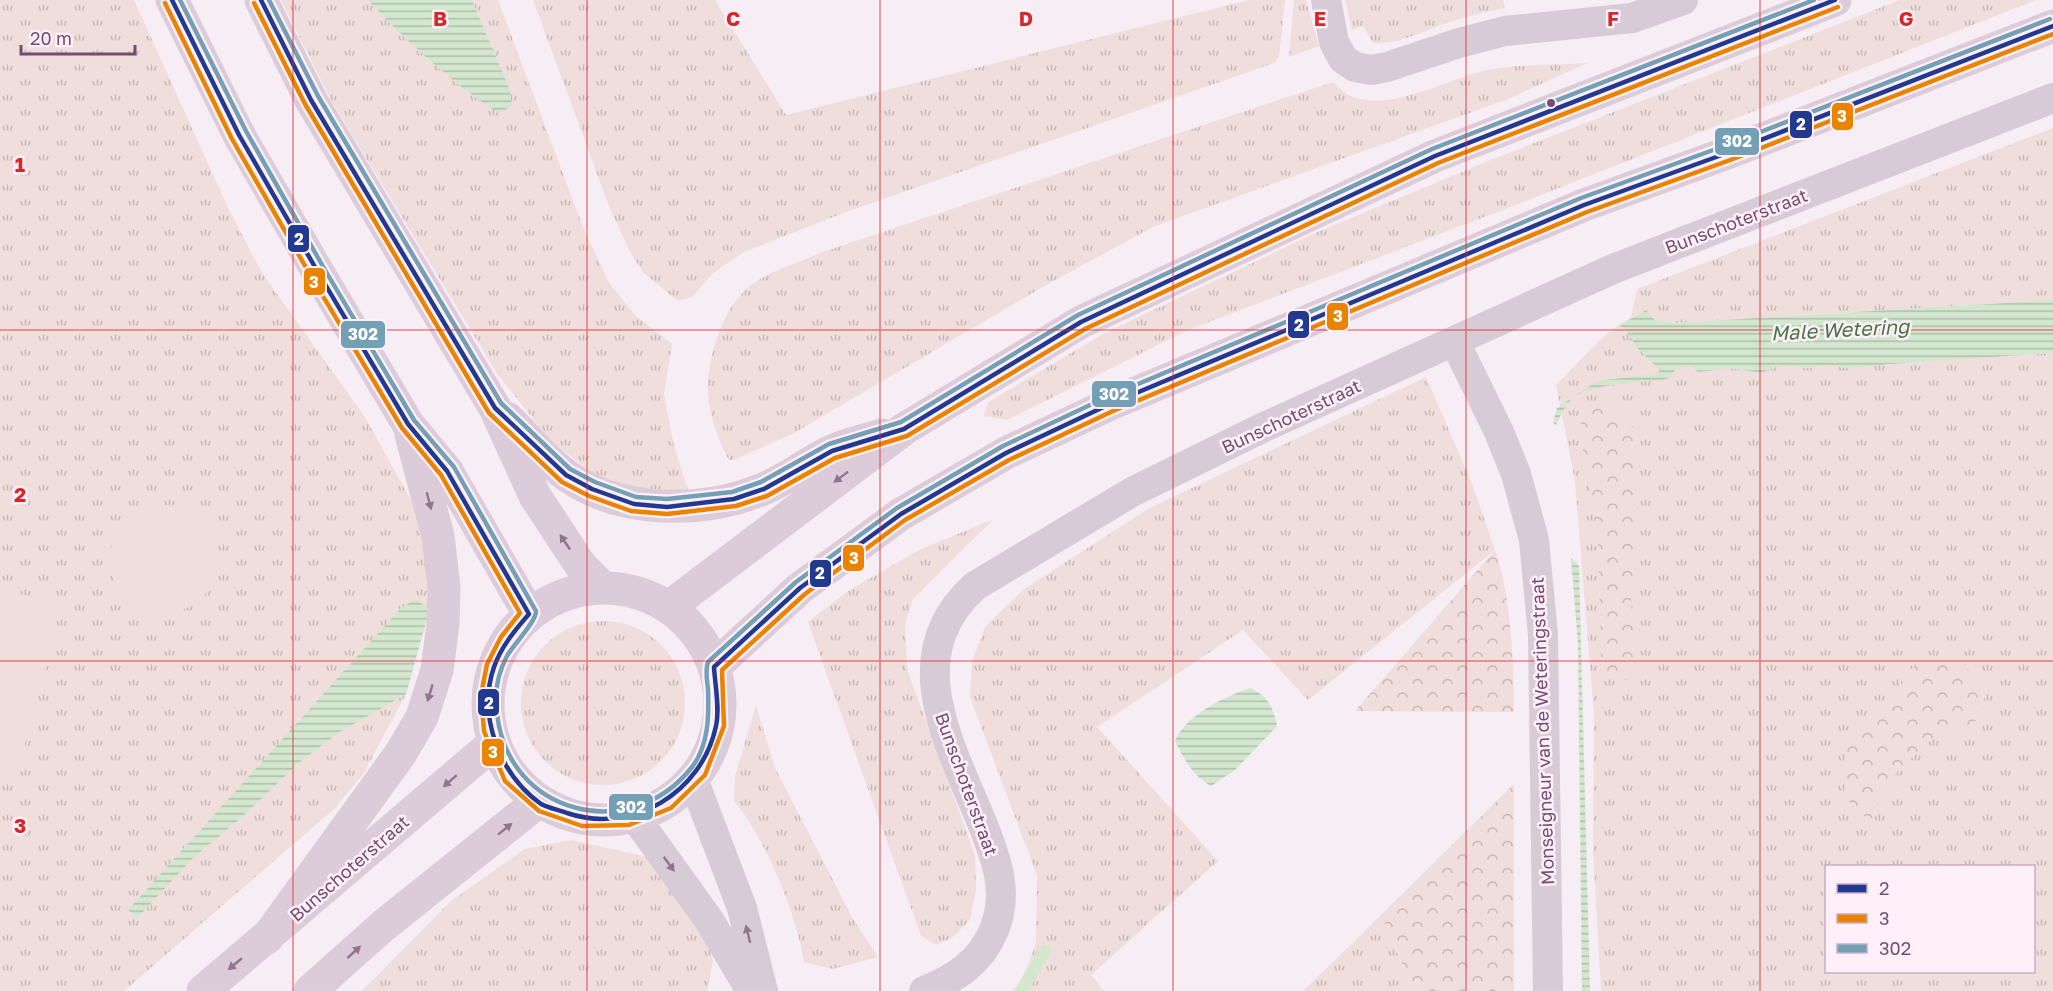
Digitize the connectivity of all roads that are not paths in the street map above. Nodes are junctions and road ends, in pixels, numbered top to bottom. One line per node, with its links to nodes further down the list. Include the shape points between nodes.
1 (172, 0): 10 (main road, via 239,135)
2 (261, 0): 9 (main road, via 311,100)
3 (1326, 0): 4 (street, via 1334,42 1343,59 1355,67 1371,70 1505,31 1632,18)
4 (1683, 0)
5 (1835, 0): 11 (main road, via 1435,156 1081,322)
6 (2053, 26): 15 (main road, via 1584,205 1110,404 1006,453 901,514 850,549 800,588)
7 (2053, 98): 8 (street, Bunschoterstraat, via 1613,269)
8 (1455, 342): 25 (street, Bunschoterstraat, via 1262,428 1132,492 1002,568 956,603 938,640 935,694 943,726 999,870 1003,896 988,945 970,966); 26 (street, Monseigneur van de Weteringstraat, via 1516,474 1534,540 1543,635)
9 (495, 408): 11 (main road, via 566,475 634,504 667,507 734,499 764,489 832,451); 12 (main road, one-way to 9, via 581,566 535,496)
10 (408, 424): 14 (main road, via 447,471); 20 (main road, one-way to 20, via 438,536 444,587 436,670 422,717 401,753)
11 (904, 429): 13 (main road, one-way to 13)
12 (602, 587): 13 (main road, via 636,592); 14 (main road, via 562,595)
13 (669, 608): 15 (main road, via 692,629)
14 (529, 614): 16 (main road, via 505,641 490,676 487,706)
15 (714, 667): 17 (main road, via 719,690 718,729)
16 (494, 743): 18 (main road, via 508,771); 20 (main road, Bunschoterstraat, one-way to 20)
17 (693, 779): 19 (main road, via 671,800); 24 (street, one-way to 17, via 742,908)
18 (539, 801): 19 (main road, via 575,817); 22 (main road, one-way to 18, via 383,926)
19 (635, 817): 23 (street, one-way to 23, via 709,920)
20 (267, 938): 21 (main road, Bunschoterstraat, one-way to 21)
21 (202, 991)
22 (310, 991)
23 (752, 991)
24 (763, 991)
25 (924, 991)
26 (1548, 991)

